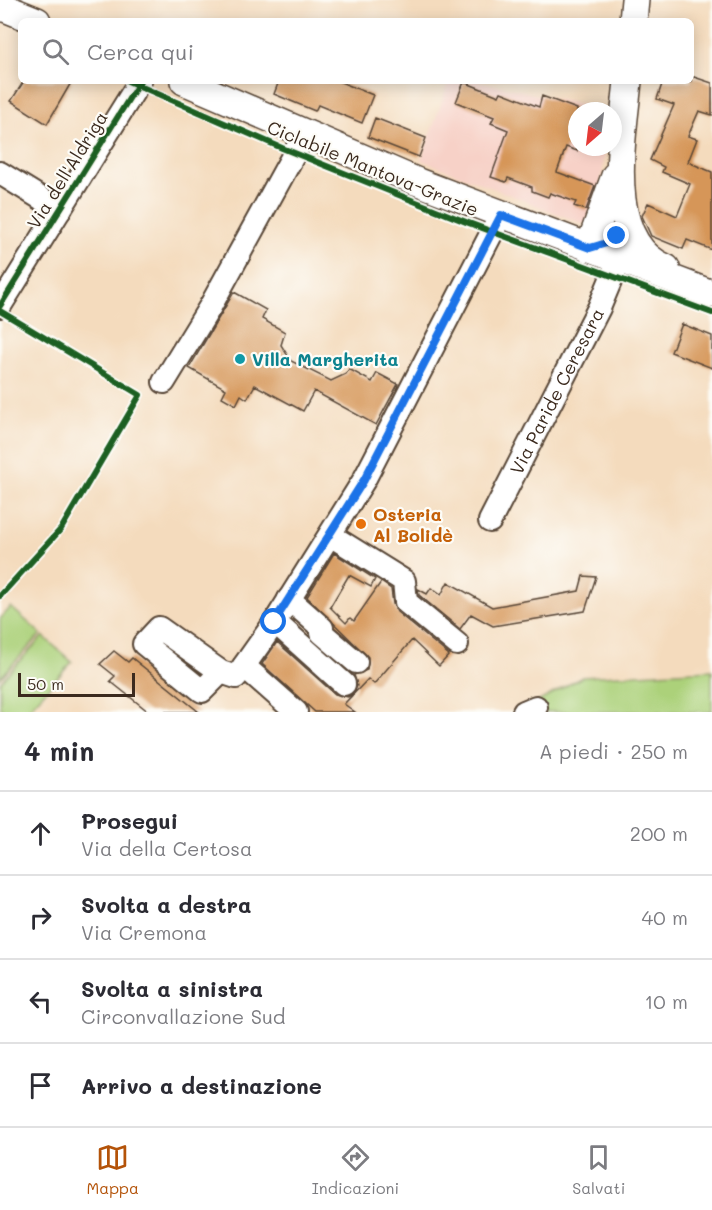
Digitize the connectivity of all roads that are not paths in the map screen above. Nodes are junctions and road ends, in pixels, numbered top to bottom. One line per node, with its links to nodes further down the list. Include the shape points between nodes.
1 (635, 0): 4 (main road)
2 (0, 6): 3 (main road)
3 (30, 18)
4 (633, 18)
5 (138, 84): 12 (street, Via dell'Aldriga)
6 (191, 84): 8 (main road)
7 (628, 84): 9 (main road)
8 (304, 135): 13 (main road); 20 (street, via 210,307)
9 (622, 153): 14 (main road)
10 (621, 156): 15 (main road)
11 (0, 173): 12 (street)
12 (60, 210): 19 (street, Via dell'Aldriga)
13 (501, 215): 15 (main road); 22 (street, via 364,480)
14 (623, 216): 15 (main road, via 617,236); 17 (main road, via 637,248 646,257)
15 (590, 248): 16 (main road)
16 (630, 264): 18 (main road); 21 (street, Via Paride Ceresara, via 599,308)
17 (712, 287)
18 (712, 294)
19 (0, 306)
20 (164, 382)
21 (490, 521)
22 (330, 535): 23 (street); 25 (street, via 404,581 406,602)
23 (289, 599): 24 (street); 26 (street)
24 (274, 622): 27 (street); 28 (street, via 233,672)
25 (456, 644)
26 (356, 662)
27 (344, 684)
28 (297, 712)

